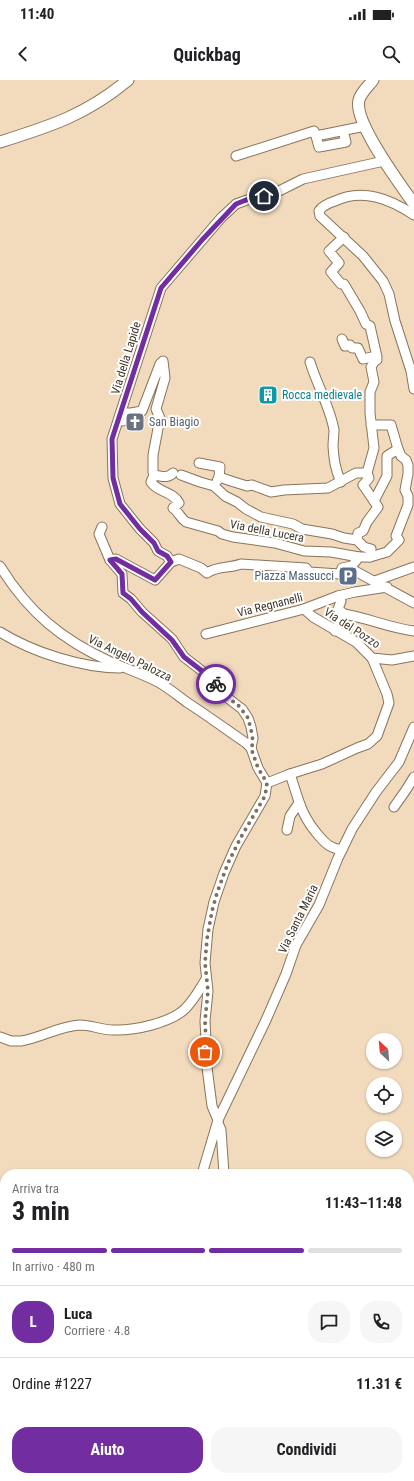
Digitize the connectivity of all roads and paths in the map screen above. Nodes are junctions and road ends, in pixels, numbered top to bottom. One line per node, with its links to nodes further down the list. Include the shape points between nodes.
1 (128, 80): 4 (street, via 78,114)
2 (373, 80): 3 (street, via 359,100 359,113)
3 (365, 126): 5 (street, via 316,136 314,131); 6 (street)
4 (0, 142)
5 (236, 156)
6 (384, 161): 7 (street); 15 (street, Via della Lapide, via 303,179 277,192 246,200 231,208 161,288)
7 (414, 204)
8 (414, 215): 9 (street, via 380,197 360,195 340,199 319,211 320,216)
9 (344, 237): 11 (street, via 329,252 339,263 331,272 341,284 344,284 366,324 370,326); 13 (street, via 370,263 385,284)
10 (342, 339): 11 (street, via 345,346 358,348 363,359 372,357)
11 (377, 360): 14 (street, via 371,367 374,382 370,392)
12 (310, 362): 21 (street, via 334,431 334,457)
13 (414, 389)
14 (371, 425): 16 (street, via 391,425); 18 (street, via 374,448)
15 (116, 428): 19 (street, via 123,425 124,413 142,411 163,361 165,378 156,409 160,418 153,455); 29 (street, Via della Lapide, via 112,439 113,478 120,504 158,551)
16 (398, 449): 23 (street, via 387,456 387,476); 27 (street, via 408,465 405,490 408,505 396,536 399,540 387,552)
17 (199, 463): 20 (street, via 220,467)
18 (367, 473): 21 (street, via 356,473); 23 (street, via 369,478 363,485)
19 (154, 475): 22 (street, via 169,477 177,474); 26 (street, Via della Lucera, via 151,482 153,485 179,500 173,508 186,522 233,537)
20 (219, 477): 21 (street, via 271,492 328,488); 22 (street)
21 (341, 482)
22 (214, 486): 25 (street, via 225,496 261,516 302,529)
23 (374, 501): 25 (street, via 378,507 358,534)
24 (102, 527): 28 (street, via 99,534)
25 (357, 540): 27 (street, via 364,547 371,549)
26 (359, 557): 27 (street); 31 (street)
27 (370, 557)
28 (110, 560): 29 (street, via 116,559 155,580); 47 (street, via 122,574 123,593 172,640 184,657 245,713 250,722 253,743)
29 (171, 562): 31 (street, via 178,559 207,573 220,567 240,564 306,568 309,572 340,574 342,568)
30 (0, 566): 45 (street, Via Angelo Palozza, via 25,603 52,628 81,648)
31 (351, 566): 33 (street, via 355,571)
32 (414, 567): 33 (street)
33 (375, 581): 34 (street)
34 (387, 588): 35 (street, Via Regnanelli); 36 (street)
35 (338, 596): 37 (street, Via Regnanelli); 38 (street, via 341,601 338,609)
36 (414, 603)
37 (304, 609): 39 (street, Via del Pozzo, via 313,618); 42 (street, Via Regnanelli)
38 (344, 614): 39 (street); 41 (street)
39 (336, 631): 44 (street, Via del Pozzo, via 356,642)
40 (0, 632): 45 (street, via 46,653 90,665)
41 (414, 632)
42 (206, 634)
43 (414, 656): 44 (street, Via del Pozzo, via 392,660)
44 (372, 658): 48 (street, via 389,703 378,736 368,744 322,764)
45 (126, 668): 47 (street, Via Angelo Palozza, via 160,683)
46 (414, 727): 54 (street, Via Santa Maria, via 399,762 371,799)
47 (251, 748): 50 (street)
48 (290, 774): 50 (street); 51 (street)
49 (414, 777): 52 (street)
50 (267, 783): 55 (street, via 265,796 236,846 214,902 207,939)
51 (299, 803): 53 (street, via 290,816); 54 (street, via 306,821 322,840 334,849)
52 (394, 807)
53 (287, 830)
54 (342, 850): 57 (street, Via Santa Maria, via 324,894 296,945 263,1026)
55 (206, 979): 56 (street, via 185,1009 159,1022 119,1030 76,1026 21,1042); 57 (street, via 208,991 205,1052 212,1106)
56 (0, 1037)
57 (218, 1121): 58 (street, Via Santa Maria); 59 (street)
58 (204, 1169)
59 (224, 1169)

